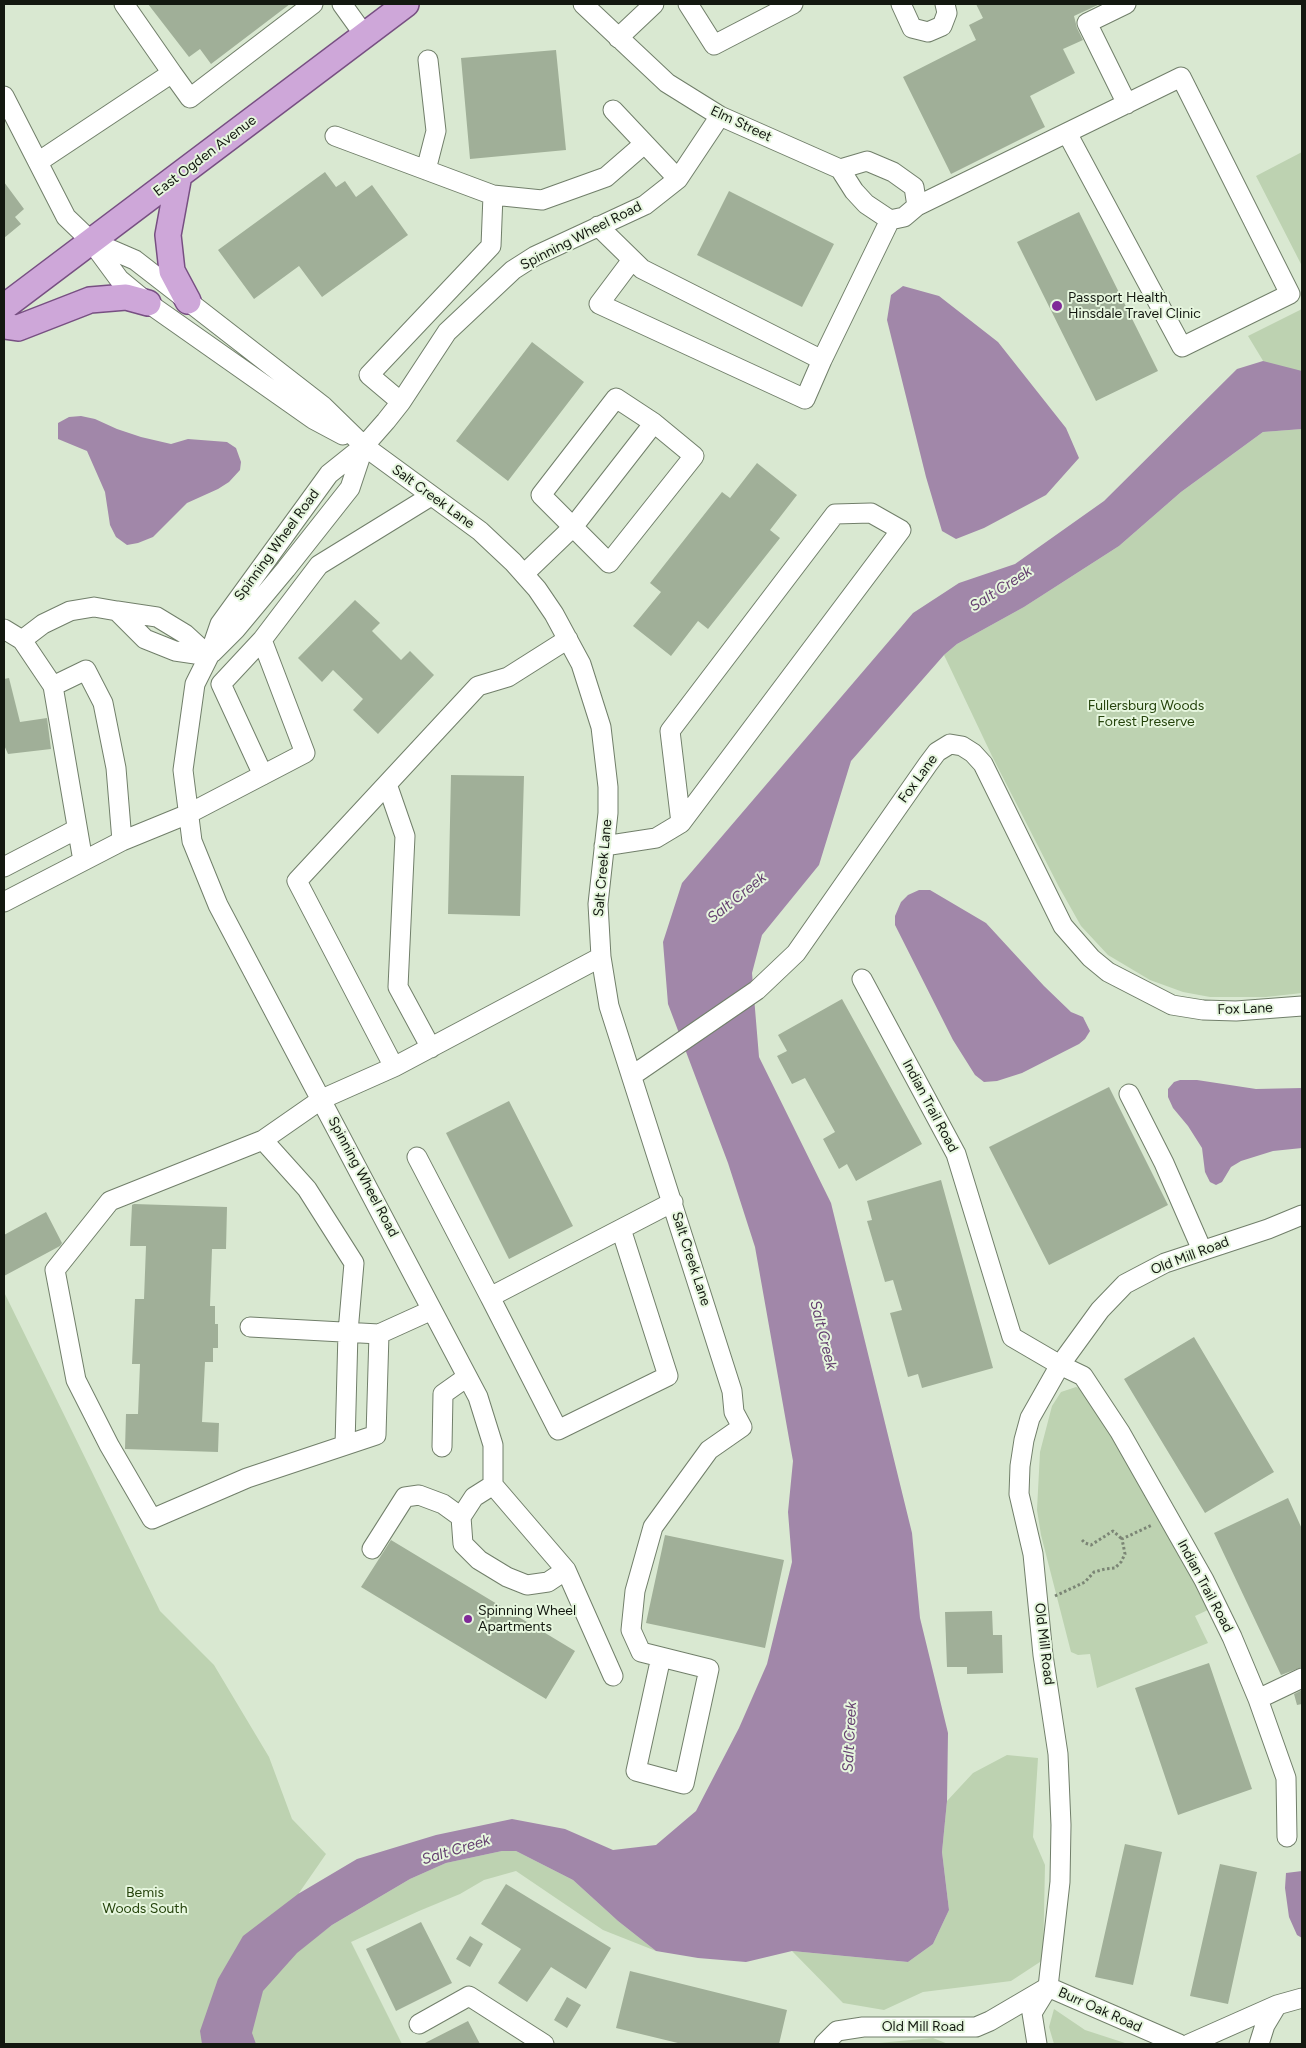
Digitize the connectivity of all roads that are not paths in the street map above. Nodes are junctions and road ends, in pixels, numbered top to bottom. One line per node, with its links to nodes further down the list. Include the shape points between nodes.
1 (124, 4): 15 (street)
2 (313, 4): 15 (street, via 190,98)
3 (342, 4): 12 (street)
4 (406, 4): 12 (main road, East Ogden Avenue)
5 (583, 4): 13 (street, Elm Street)
6 (654, 4): 13 (street)
7 (688, 4): 8 (street, via 714,45)
8 (793, 4)
9 (902, 4): 10 (street, via 912,28 928,32 942,26 947,13)
10 (945, 4)
11 (1126, 4): 17 (street, via 1087,22)
12 (365, 36): 27 (main road, East Ogden Avenue)
13 (618, 38): 19 (street, Elm Street, via 667,83)
14 (428, 60): 26 (street, via 436,131)
15 (172, 73): 24 (street)
16 (4, 96): 20 (street)
17 (1127, 104): 21 (street); 21 (street, via 1181,78 1290,294 1182,347)
18 (613, 110): 23 (street)
19 (720, 116): 25 (street, Elm Street); 28 (street, Spinning Wheel Road)
20 (8, 117): 24 (street)
21 (1067, 133): 30 (street)
22 (335, 136): 26 (street)
23 (644, 144): 28 (street); 29 (street, via 606,177 542,200)
24 (38, 162): 33 (street, via 66,217)
25 (840, 169): 30 (street, via 866,161 893,172 914,187); 31 (street, via 866,204)
26 (426, 170): 29 (street)
27 (179, 175): 33 (main road, East Ogden Avenue); 37 (main road, via 168,235 172,271)
28 (678, 178): 32 (street, Spinning Wheel Road, via 645,205)
29 (494, 195): 34 (street)
30 (916, 206): 31 (street, via 904,217)
31 (890, 220): 41 (street)
32 (598, 226): 35 (street); 36 (street, Spinning Wheel Road)
33 (90, 241): 37 (street, Salt Creek Lane, via 135,260); 38 (street, Salt Creek Lane, via 119,280); 39 (main road, East Ogden Avenue)
34 (491, 246): 36 (street); 42 (street, via 369,375)
35 (632, 260): 41 (street, via 642,269); 41 (street, via 599,304 805,400)
36 (513, 270): 42 (street, Spinning Wheel Road, via 447,332)
37 (188, 301): 44 (street, Salt Creek Lane, via 322,406)
38 (148, 303): 40 (main road, via 126,297 90,300 18,328); 44 (street, Salt Creek Lane, via 314,419)
39 (4, 307)
40 (4, 326)
41 (822, 360)
42 (401, 402): 44 (street, Spinning Wheel Road)
43 (654, 423): 46 (street); 46 (street, via 616,398 541,495); 46 (street, via 694,456 609,563)
44 (364, 446): 45 (street, Salt Creek Lane); 52 (street, Spinning Wheel Road, via 350,488 236,629)
45 (431, 496): 47 (street, Salt Creek Lane, via 480,531); 51 (street, via 319,566)
46 (573, 527): 47 (street)
47 (524, 574): 49 (street, Salt Creek Lane)
48 (4, 629): 50 (street)
49 (568, 639): 55 (street, via 508,677 478,686); 60 (street, Salt Creek Lane, via 581,664 596,707 604,743 608,787)
50 (22, 640): 52 (street, via 43,624 70,611 94,607 157,617 186,634); 53 (street)
51 (262, 640): 54 (street, via 222,684); 54 (street, via 304,753)
52 (209, 656): 56 (street, Spinning Wheel Road, via 195,684 183,770)
53 (53, 686): 58 (street); 59 (street, via 86,670 103,703 116,768)
54 (263, 774): 56 (street)
55 (387, 784): 67 (street, via 405,836 398,987); 68 (street, via 297,881)
56 (188, 814): 59 (street); 71 (street, Spinning Wheel Road, via 192,841 218,905)
57 (680, 822): 57 (street, via 710,783 901,530 871,513 835,514 670,730); 60 (street, via 656,838)
58 (77, 829): 61 (street); 62 (street)
59 (122, 841): 61 (street)
60 (604, 846): 64 (street, Salt Creek Lane, via 598,904)
61 (82, 861): 63 (street)
62 (4, 867)
63 (4, 902)
64 (601, 957): 67 (street); 69 (street, Salt Creek Lane, via 609,1006)
65 (862, 979): 83 (street, Indian Trail Road, via 956,1154 1012,1337)
66 (1302, 1006): 69 (street, Fox Lane, via 1236,1011 1172,1005 1108,972 1063,926 983,764 962,746 950,744 937,752 928,764 796,953 757,990)
67 (431, 1048): 68 (street)
68 (394, 1067): 71 (street)
69 (633, 1075): 74 (street, Salt Creek Lane)
70 (1129, 1094): 77 (street)
71 (322, 1099): 72 (street); 79 (street, Spinning Wheel Road)
72 (263, 1140): 81 (street, via 307,1189 354,1263); 85 (street, via 110,1201 55,1270 76,1380 152,1519 247,1478)
73 (417, 1157): 78 (street)
74 (673, 1202): 76 (street); 91 (street, Salt Creek Lane, via 732,1391 734,1412 742,1427 709,1450 653,1527 635,1590 631,1630 641,1652)
75 (1302, 1215): 77 (street, Old Mill Road)
76 (620, 1229): 78 (street); 78 (street, via 668,1376 558,1430)
77 (1202, 1250): 83 (street, Old Mill Road, via 1165,1263 1125,1284 1100,1310)
78 (490, 1297)
79 (432, 1310): 82 (street); 84 (street, Spinning Wheel Road)
80 (250, 1327): 81 (street)
81 (348, 1332): 82 (street); 85 (street)
82 (379, 1334): 85 (street, via 376,1435)
83 (1060, 1365): 94 (street, Indian Trail Road, via 1083,1376 1120,1432 1204,1580); 96 (street, Old Mill Road, via 1030,1418 1020,1466 1019,1494 1033,1554 1043,1655 1058,1754 1062,1825 1060,1882)
84 (467, 1377): 86 (street, via 443,1394); 87 (street, Spinning Wheel Road, via 478,1397 493,1445)
85 (346, 1445)
86 (442, 1447)
87 (493, 1485): 88 (street, via 474,1497); 90 (street)
88 (461, 1517): 89 (street, via 443,1504 420,1495 405,1497); 90 (street, via 463,1544 479,1560 507,1577 527,1586 548,1582)
89 (372, 1549)
90 (566, 1570): 92 (street)
91 (661, 1657): 91 (street, via 708,1669 684,1784 636,1771)
92 (613, 1676)
93 (1302, 1678): 94 (street)
94 (1258, 1699): 95 (street, Indian Trail Road, via 1286,1778)
95 (1287, 1837)
96 (1048, 1987): 101 (street, Old Mill Road, via 976,2027 864,2027 837,2031); 102 (street, via 1032,2013); 103 (street, Burr Oak Road)
97 (1302, 1998): 98 (street)
98 (1277, 2005): 104 (street); 105 (street, via 1265,2025)
99 (419, 2024): 100 (street, via 469,1996)
100 (544, 2044)
101 (824, 2044)
102 (1037, 2044)
103 (1179, 2044)
104 (1189, 2044)
105 (1259, 2044)

